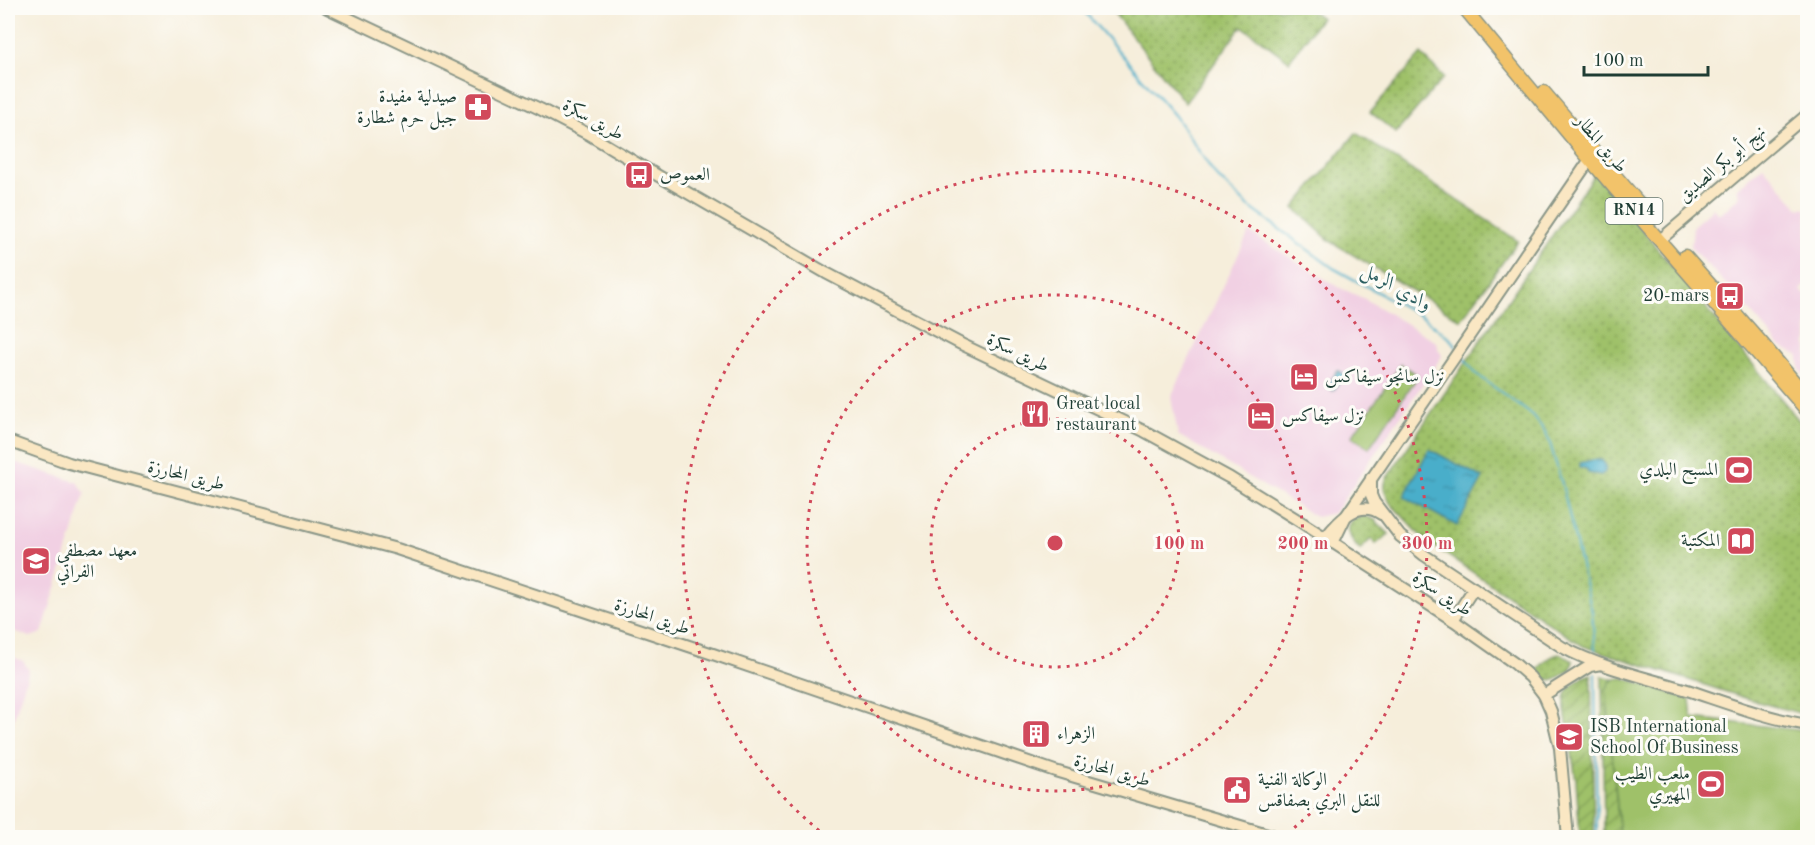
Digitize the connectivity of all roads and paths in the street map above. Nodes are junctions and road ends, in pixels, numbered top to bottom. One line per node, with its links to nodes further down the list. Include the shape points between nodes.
1 (327, 8): 13 (main road, طريق سكرة, via 578,129 826,273 1144,431)
2 (1464, 8): 5 (main road, طريق المطار / RN14)
3 (1474, 8): 5 (main road, طريق المطار / RN14)
4 (1808, 114): 6 (main road, نهج أبو بكر الصديق)
5 (1593, 156): 6 (main road, طريق المطار / RN14); 10 (main road)
6 (1663, 237): 7 (main road, طريق المطار / RN14); 8 (main road, طريق المطار / RN14)
7 (1808, 398)
8 (1808, 412)
9 (8, 441): 24 (main road, طريق المحارزة, via 69,463 397,549 1055,771)
10 (1371, 478): 11 (main road); 12 (main road, via 1371,495)
11 (1346, 516): 12 (main road, via 1369,509); 14 (main road)
12 (1383, 516): 17 (main road, via 1424,555)
13 (1302, 522): 14 (main road, via 1320,528); 15 (main road, طريق سكرة)
14 (1339, 526): 15 (main road); 16 (main road, via 1344,546)
15 (1329, 541): 16 (main road, طريق سكرة)
16 (1356, 558): 18 (main road, طريق سكرة)
17 (1474, 588): 18 (main road); 19 (main road)
18 (1453, 620): 22 (main road, طريق سكرة, via 1514,663)
19 (1575, 654): 20 (main road); 21 (main road, via 1579,662)
20 (1604, 664): 21 (main road); 23 (main road)
21 (1577, 674): 22 (main road)
22 (1544, 695): 25 (main road, طريق سكرة, via 1560,748)
23 (1806, 724)
24 (1281, 837)
25 (1568, 837)

